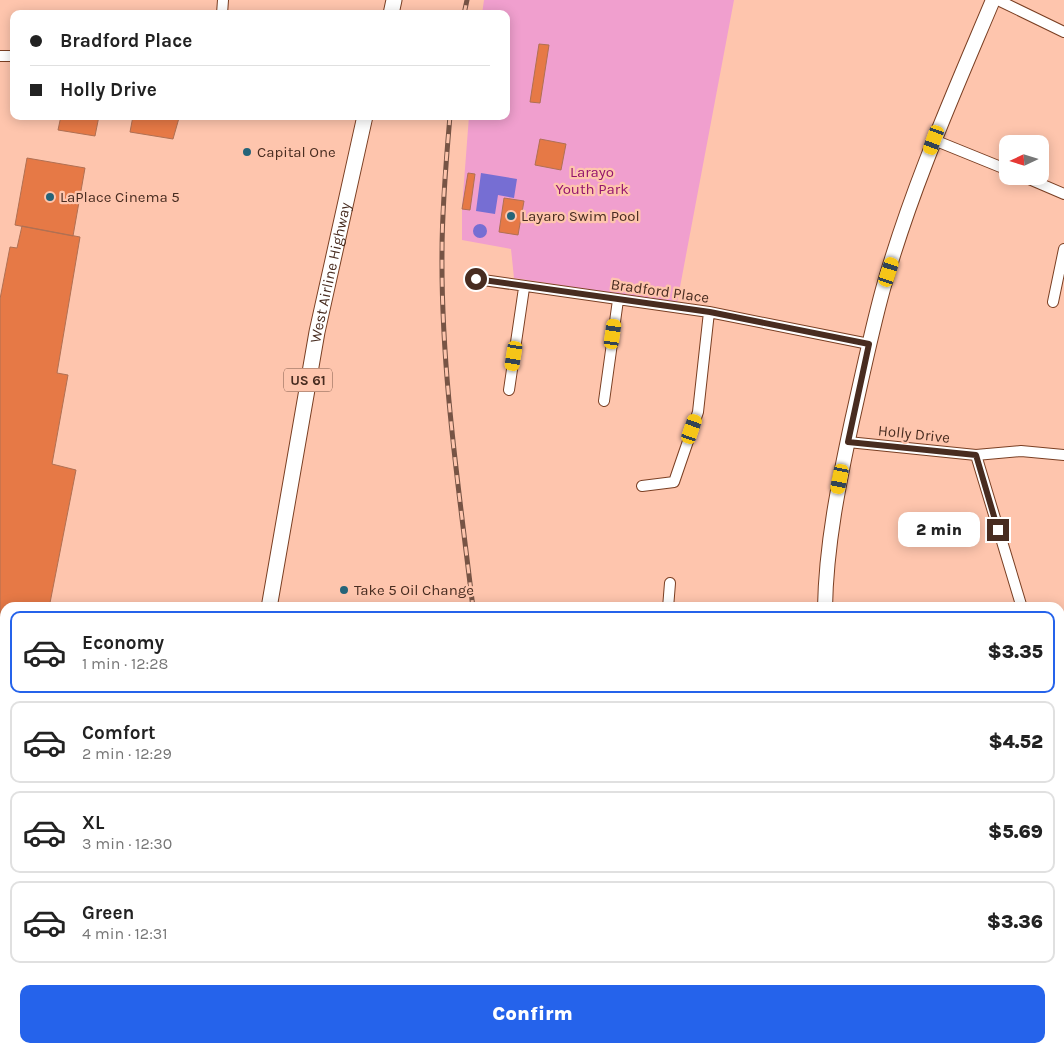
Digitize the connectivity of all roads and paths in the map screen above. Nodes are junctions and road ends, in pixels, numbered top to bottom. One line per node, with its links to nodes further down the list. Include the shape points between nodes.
1 (993, 0): 5 (main road)
2 (998, 0): 3 (street)
3 (1064, 32)
4 (365, 120): 23 (highway, West Airline Highway / US 61, via 317,332)
5 (934, 140): 6 (street); 15 (main road, via 896,247)
6 (999, 166)
7 (1043, 185): 8 (street)
8 (1064, 194)
9 (1064, 249): 13 (street)
10 (476, 279): 11 (street, Bradford Place)
11 (524, 288): 12 (street, Bradford Place); 16 (street)
12 (618, 300): 14 (street, Bradford Place); 17 (street)
13 (1053, 302)
14 (710, 312): 15 (street, Bradford Place); 21 (street, via 698,412 674,482)
15 (869, 344): 18 (main road)
16 (509, 390)
17 (604, 401)
18 (848, 442): 19 (street, Holly Drive); 25 (main road, via 832,530)
19 (976, 455): 20 (street, Holly Drive, via 1021,451); 26 (street)
20 (1064, 455)
21 (642, 486)
22 (670, 583): 24 (street)
23 (269, 602)
24 (668, 602)
25 (826, 602)
26 (1020, 602)

